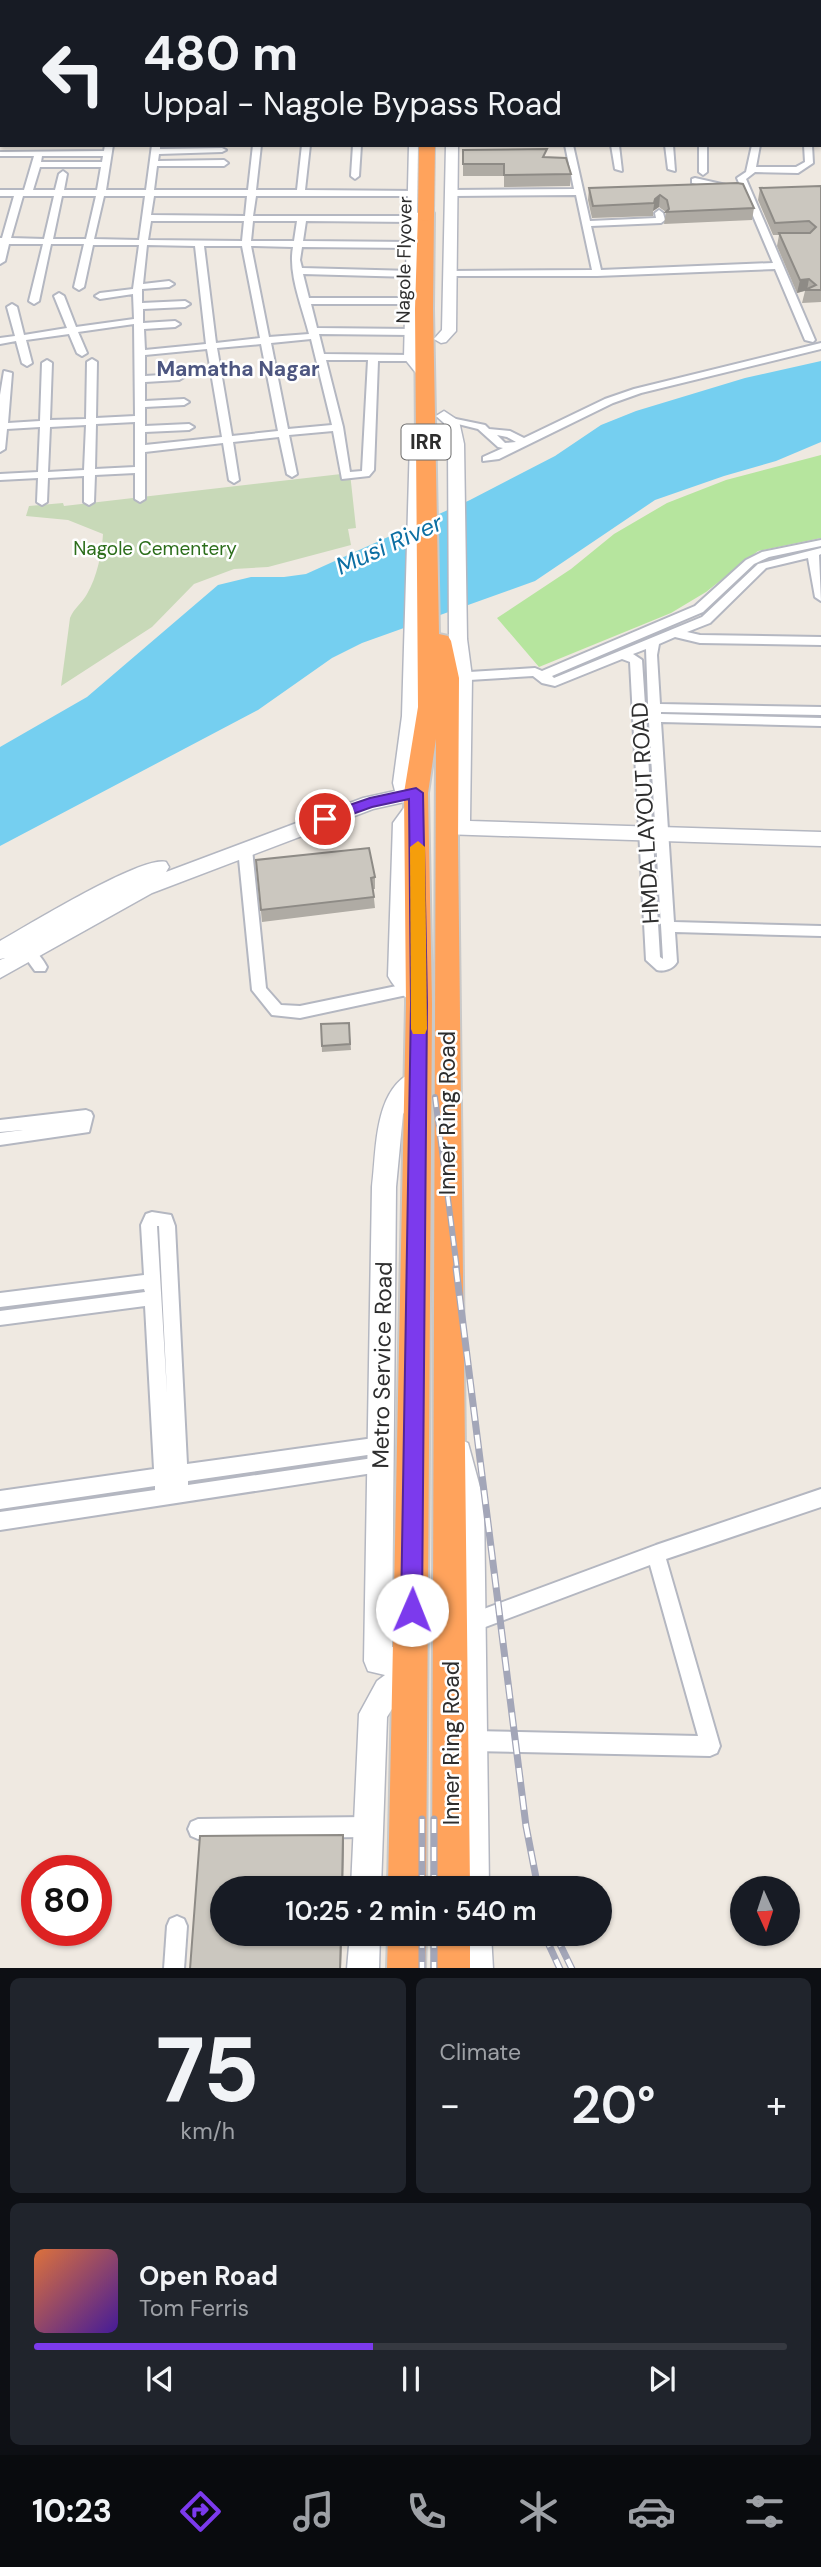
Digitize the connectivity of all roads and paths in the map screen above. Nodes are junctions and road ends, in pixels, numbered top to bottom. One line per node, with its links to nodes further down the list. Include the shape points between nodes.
1 (257, 147): 35 (street)
2 (306, 147): 36 (street)
3 (357, 147): 30 (street)
4 (415, 147): 23 (street)
5 (427, 147): 44 (highway, Nagole Flyover / IRR, bridge)
6 (442, 147): 44 (highway, Nagole Flyover / IRR)
7 (452, 147): 24 (street)
8 (569, 147): 37 (street)
9 (615, 147): 25 (street)
10 (669, 147): 26 (street)
11 (703, 147): 28 (street)
12 (756, 147): 27 (street)
13 (808, 147): 27 (street, via 806,167)
14 (108, 149): 16 (street); 22 (street)
15 (155, 149): 17 (street); 21 (street)
16 (40, 150): 18 (street); 20 (street)
17 (222, 150)
18 (0, 154)
19 (224, 163): 21 (street)
20 (35, 164): 22 (street); 40 (street)
21 (154, 164): 34 (street)
22 (106, 165): 33 (street)
23 (415, 169): 24 (street); 41 (street)
24 (452, 169): 42 (street)
25 (619, 169)
26 (672, 169)
27 (750, 169): 38 (street, via 741,178)
28 (703, 172)
29 (63, 174): 32 (street)
30 (355, 176)
31 (695, 181): 38 (street)
32 (59, 192): 33 (street); 40 (street); 51 (street)
33 (101, 192): 34 (street); 52 (street)
34 (151, 192): 35 (street); 46 (street)
35 (250, 192): 36 (street); 45 (street)
36 (301, 192): 41 (street)
37 (578, 192): 42 (street); 48 (street)
38 (745, 192): 54 (street)
39 (0, 193): 40 (street)
40 (24, 193): 50 (street)
41 (415, 193): 44 (street)
42 (453, 193): 64 (street)
43 (659, 213): 48 (street, via 661,220)
44 (427, 215): 47 (street); 58 (street); 84 (highway, Nagole Flyover / IRR); 101 (highway, Nagole Flyover / IRR)
45 (248, 217): 46 (street); 47 (street); 56 (street)
46 (147, 218): 53 (street)
47 (302, 218): 57 (street)
48 (586, 224): 62 (street)
49 (785, 240): 54 (street)
50 (3, 241): 51 (street); 60 (street)
51 (47, 241): 52 (street); 72 (street)
52 (89, 242): 53 (street); 66 (street)
53 (143, 242): 55 (street); 67 (street)
54 (767, 242): 59 (street)
55 (199, 243): 56 (street); 88 (street)
56 (246, 244): 57 (street); 87 (street)
57 (296, 245): 58 (street); 61 (street)
58 (413, 245): 63 (street)
59 (778, 260): 62 (street); 71 (street)
60 (0, 261)
61 (297, 271): 63 (street); 73 (street)
62 (597, 273): 64 (street)
63 (412, 274): 74 (street)
64 (450, 274): 84 (street, via 449,331)
65 (169, 284): 67 (street)
66 (79, 287)
67 (137, 289): 69 (street); 76 (street)
68 (60, 296): 80 (street)
69 (100, 296)
70 (806, 298): 71 (street)
71 (793, 299): 85 (street)
72 (34, 301)
73 (305, 301): 74 (street); 82 (street)
74 (411, 301): 81 (street)
75 (185, 304): 76 (street)
76 (138, 306): 78 (street)
77 (12, 307): 83 (street)
78 (139, 323): 79 (street); 80 (street); 91 (street)
79 (175, 324)
80 (73, 329): 83 (street); 90 (street)
81 (411, 332): 82 (street); 94 (street)
82 (314, 333): 87 (street); 92 (street)
83 (21, 338): 86 (street); 96 (street)
84 (441, 339): 104 (highway, Inner Ring Road / IRR)
85 (810, 340)
86 (0, 341)
87 (264, 341): 88 (street); 111 (street)
88 (212, 346): 91 (street); 112 (street)
89 (821, 346): 113 (street, via 638,391)
90 (82, 353)
91 (140, 353): 100 (street)
92 (319, 357): 93 (street); 110 (street)
93 (373, 357): 94 (street); 110 (street, via 369,470 365,474 346,476)
94 (411, 358): 101 (street)
95 (92, 362): 105 (street)
96 (27, 363)
97 (47, 363): 106 (street)
98 (7, 373): 108 (street)
99 (179, 377): 100 (street)
100 (139, 379): 103 (street)
101 (425, 381): 126 (highway, Inner Ring Road / IRR); 137 (street, via 419,400 416,471)
102 (184, 401): 103 (street)
103 (139, 404): 107 (street)
104 (448, 418): 113 (street, via 481,427 502,445); 126 (highway, Inner Ring Road / IRR); 131 (street, via 456,444)
105 (91, 421): 106 (street); 107 (street); 118 (street)
106 (46, 424): 108 (street); 120 (street)
107 (139, 424): 109 (street); 115 (street)
108 (1, 426): 114 (street)
109 (189, 427)
110 (338, 427): 111 (street)
111 (284, 433): 112 (street); 119 (street)
112 (226, 439): 115 (street); 122 (street)
113 (518, 444): 116 (street)
114 (0, 449)
115 (140, 449): 117 (street)
116 (487, 459)
117 (140, 470): 118 (street); 123 (street)
118 (89, 473): 120 (street); 125 (street)
119 (292, 474)
120 (43, 475): 121 (street); 124 (street)
121 (0, 477)
122 (234, 480)
123 (140, 499)
124 (42, 502)
125 (89, 502)
126 (433, 508): 131 (highway, Inner Ring Road / IRR); 137 (highway, Inner Ring Road / IRR)
127 (821, 543): 132 (street, via 766,554 750,562)
128 (817, 552): 129 (street); 133 (street, via 762,566)
129 (819, 577): 130 (street)
130 (821, 597)
131 (449, 601): 139 (highway, Inner Ring Road / IRR, via 440,641)
132 (699, 609): 133 (street); 140 (street, via 546,674)
133 (717, 610): 134 (street, via 706,620)
134 (674, 633): 135 (street); 136 (street, via 700,639)
135 (654, 641): 138 (street); 143 (street)
136 (821, 641)
137 (421, 647): 145 (highway, Inner Ring Road / IRR, via 429,707)
138 (622, 654): 140 (street, via 555,682); 142 (street, HMDA LAYOUT ROAD, via 636,660)
139 (455, 677): 140 (street, via 535,672); 146 (highway, Inner Ring Road / IRR)
140 (546, 680)
141 (821, 711): 143 (street)
142 (639, 713): 143 (street); 147 (street, HMDA LAYOUT ROAD)
143 (655, 713): 144 (street); 147 (street)
144 (821, 722)
145 (411, 791): 150 (street); 154 (street, via 365,790 129,879); 156 (highway, Inner Ring Road / IRR)
146 (454, 821): 147 (street, via 488,827); 164 (highway, Inner Ring Road / IRR)
147 (654, 827): 148 (street); 149 (street); 151 (street, HMDA LAYOUT ROAD); 152 (street)
148 (821, 827)
149 (821, 839)
150 (245, 849): 155 (street, via 130,895 35,960); 156 (street, via 259,990 276,1011 300,1012)
151 (652, 927): 152 (street); 152 (street, HMDA LAYOUT ROAD, via 655,963 662,966 670,962)
152 (668, 927): 153 (street)
153 (821, 931)
154 (0, 951)
155 (0, 970)
156 (415, 992): 157 (highway, Inner Ring Road / IRR)
157 (418, 1079): 163 (highway, Inner Ring Road / IRR); 168 (street, Metro Service Road, via 392,1113 384,1187)
158 (0, 1126): 159 (street, via 86,1116 84,1128)
159 (0, 1139)
160 (153, 1289): 161 (street); 162 (street); 169 (street); 169 (street, via 149,1225 159,1217 167,1226)
161 (0, 1300)
162 (0, 1318)
163 (415, 1330): 164 (highway); 165 (highway, Inner Ring Road / IRR)
164 (448, 1330): 166 (highway, Inner Ring Road / IRR)
165 (414, 1364): 166 (highway); 176 (highway, Inner Ring Road / IRR)
166 (449, 1365): 167 (highway, Inner Ring Road / IRR)
167 (449, 1416): 175 (street, via 471,1502); 182 (highway, Inner Ring Road / IRR)
168 (380, 1455): 169 (street); 170 (street); 176 (street, Metro Service Road)
169 (170, 1475): 170 (street); 172 (street)
170 (172, 1496): 173 (street)
171 (821, 1499): 174 (street)
172 (0, 1500)
173 (0, 1521)
174 (656, 1554): 175 (street); 177 (street, via 709,1746)
175 (472, 1623): 177 (street)
176 (400, 1665): 178 (street, via 373,1714); 181 (highway, Inner Ring Road / IRR)
177 (472, 1741): 183 (street)
178 (368, 1827): 179 (street); 180 (street)
179 (198, 1829)
180 (366, 1876)
181 (407, 1876)
182 (451, 1876)
183 (474, 1876)
184 (177, 1926): 189 (street)
185 (364, 1946): 190 (street)
186 (407, 1946): 191 (highway)
187 (451, 1946): 192 (highway)
188 (476, 1946): 193 (street)
189 (174, 1968)
190 (363, 1968)
191 (406, 1968)
192 (451, 1968)
193 (477, 1968)

